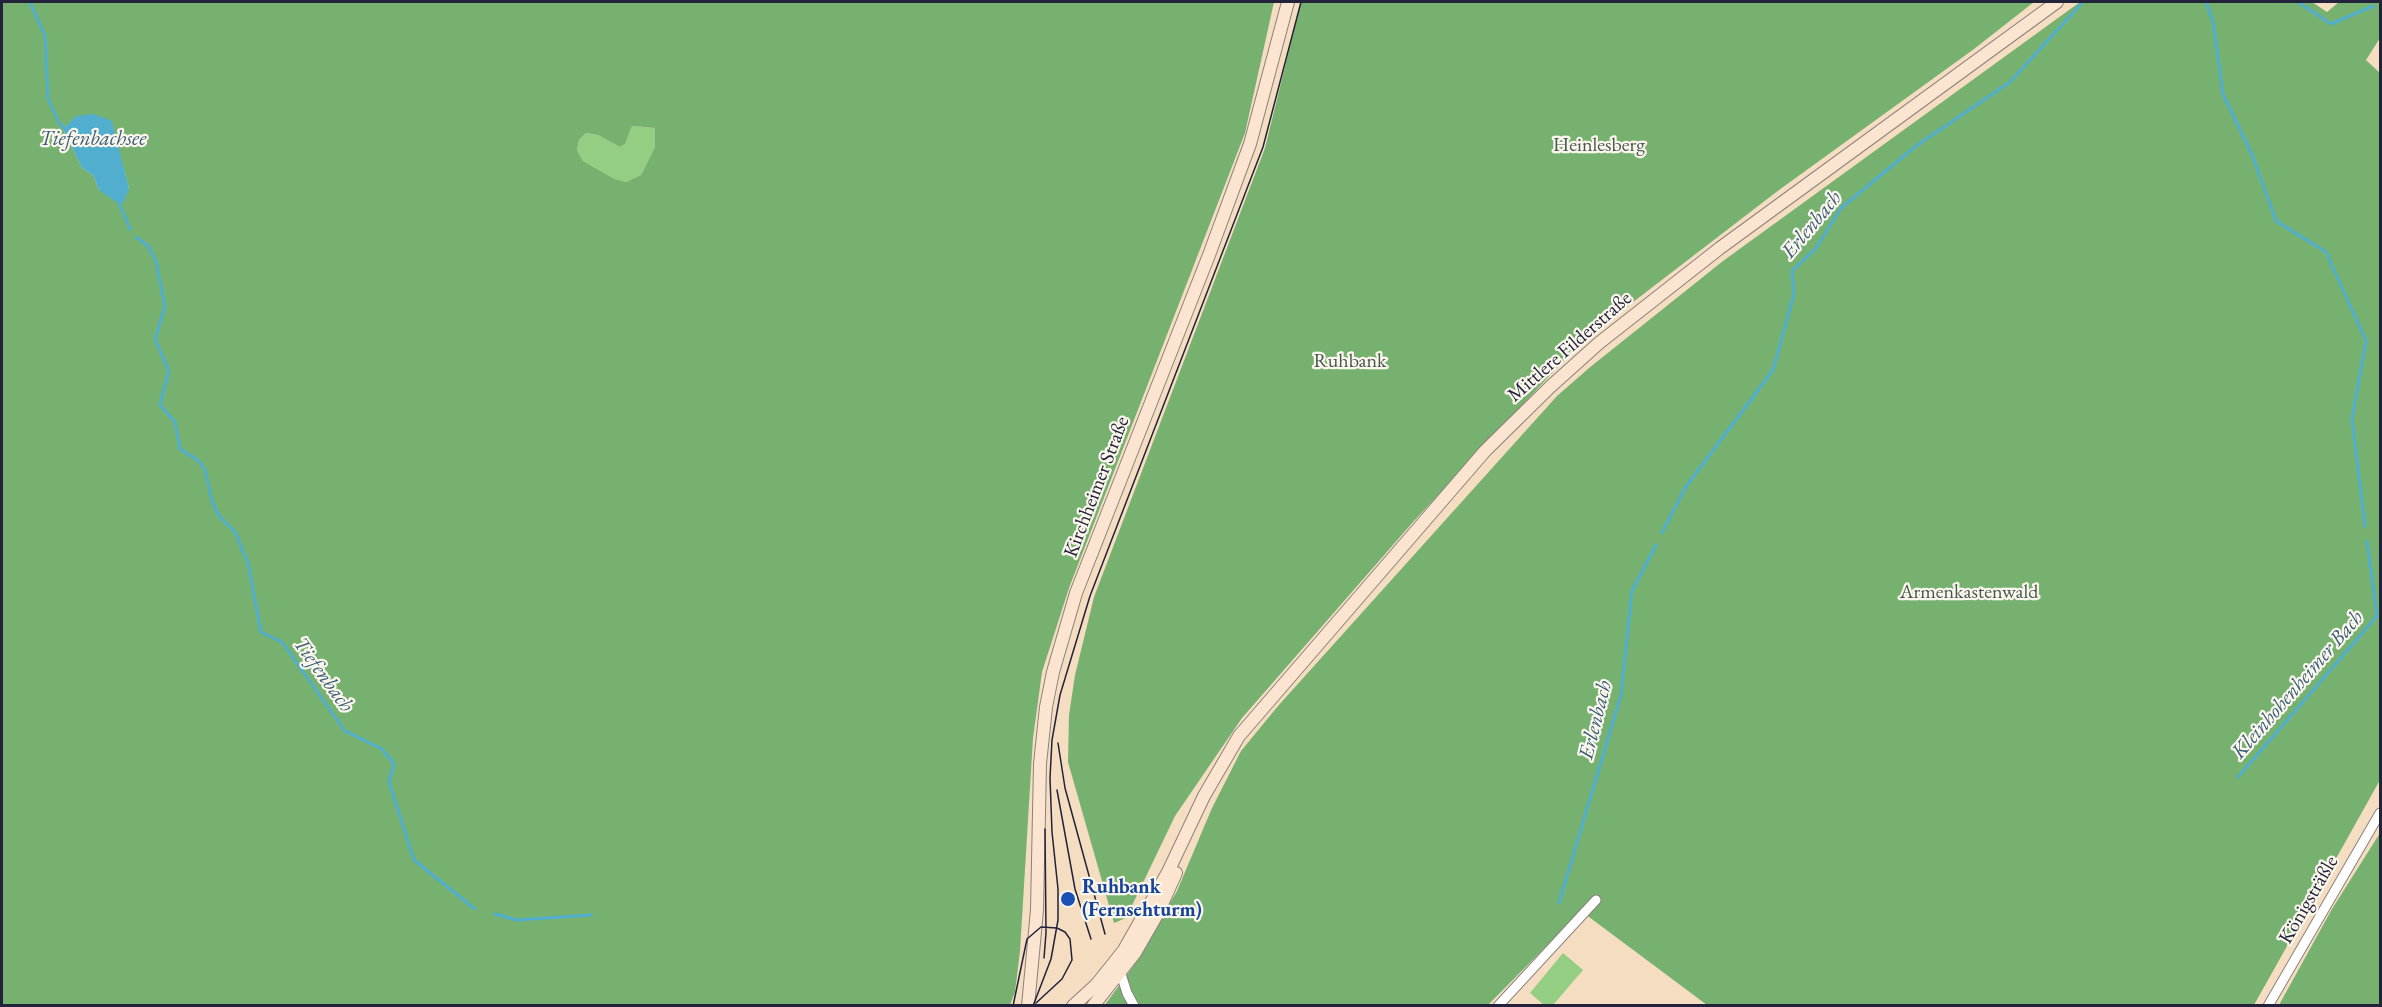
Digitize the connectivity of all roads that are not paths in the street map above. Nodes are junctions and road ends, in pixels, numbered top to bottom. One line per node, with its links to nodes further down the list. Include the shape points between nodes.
1 (1288, 2): 8 (main road, Kirchheimer Straße, via 1250,144 1080,582 1055,663 1040,764)
2 (2057, 2): 3 (main road, Mittlere Filderstraße, via 1719,248 1550,387 1485,451 1239,736)
3 (1196, 812): 6 (main road, Mittlere Filderstraße); 7 (main road, Mittlere Filderstraße, via 1158,913)
4 (2380, 813): 13 (street, Königsträßle)
5 (1596, 900): 12 (street)
6 (1124, 950): 7 (main road); 9 (main road, Mittlere Filderstraße, via 1096,985)
7 (1121, 974): 10 (main road, Mittlere Filderstraße); 11 (street)
8 (1031, 1003)
9 (1072, 1005)
10 (1093, 1005)
11 (1134, 1005)
12 (1498, 1005)
13 (2268, 1005)

